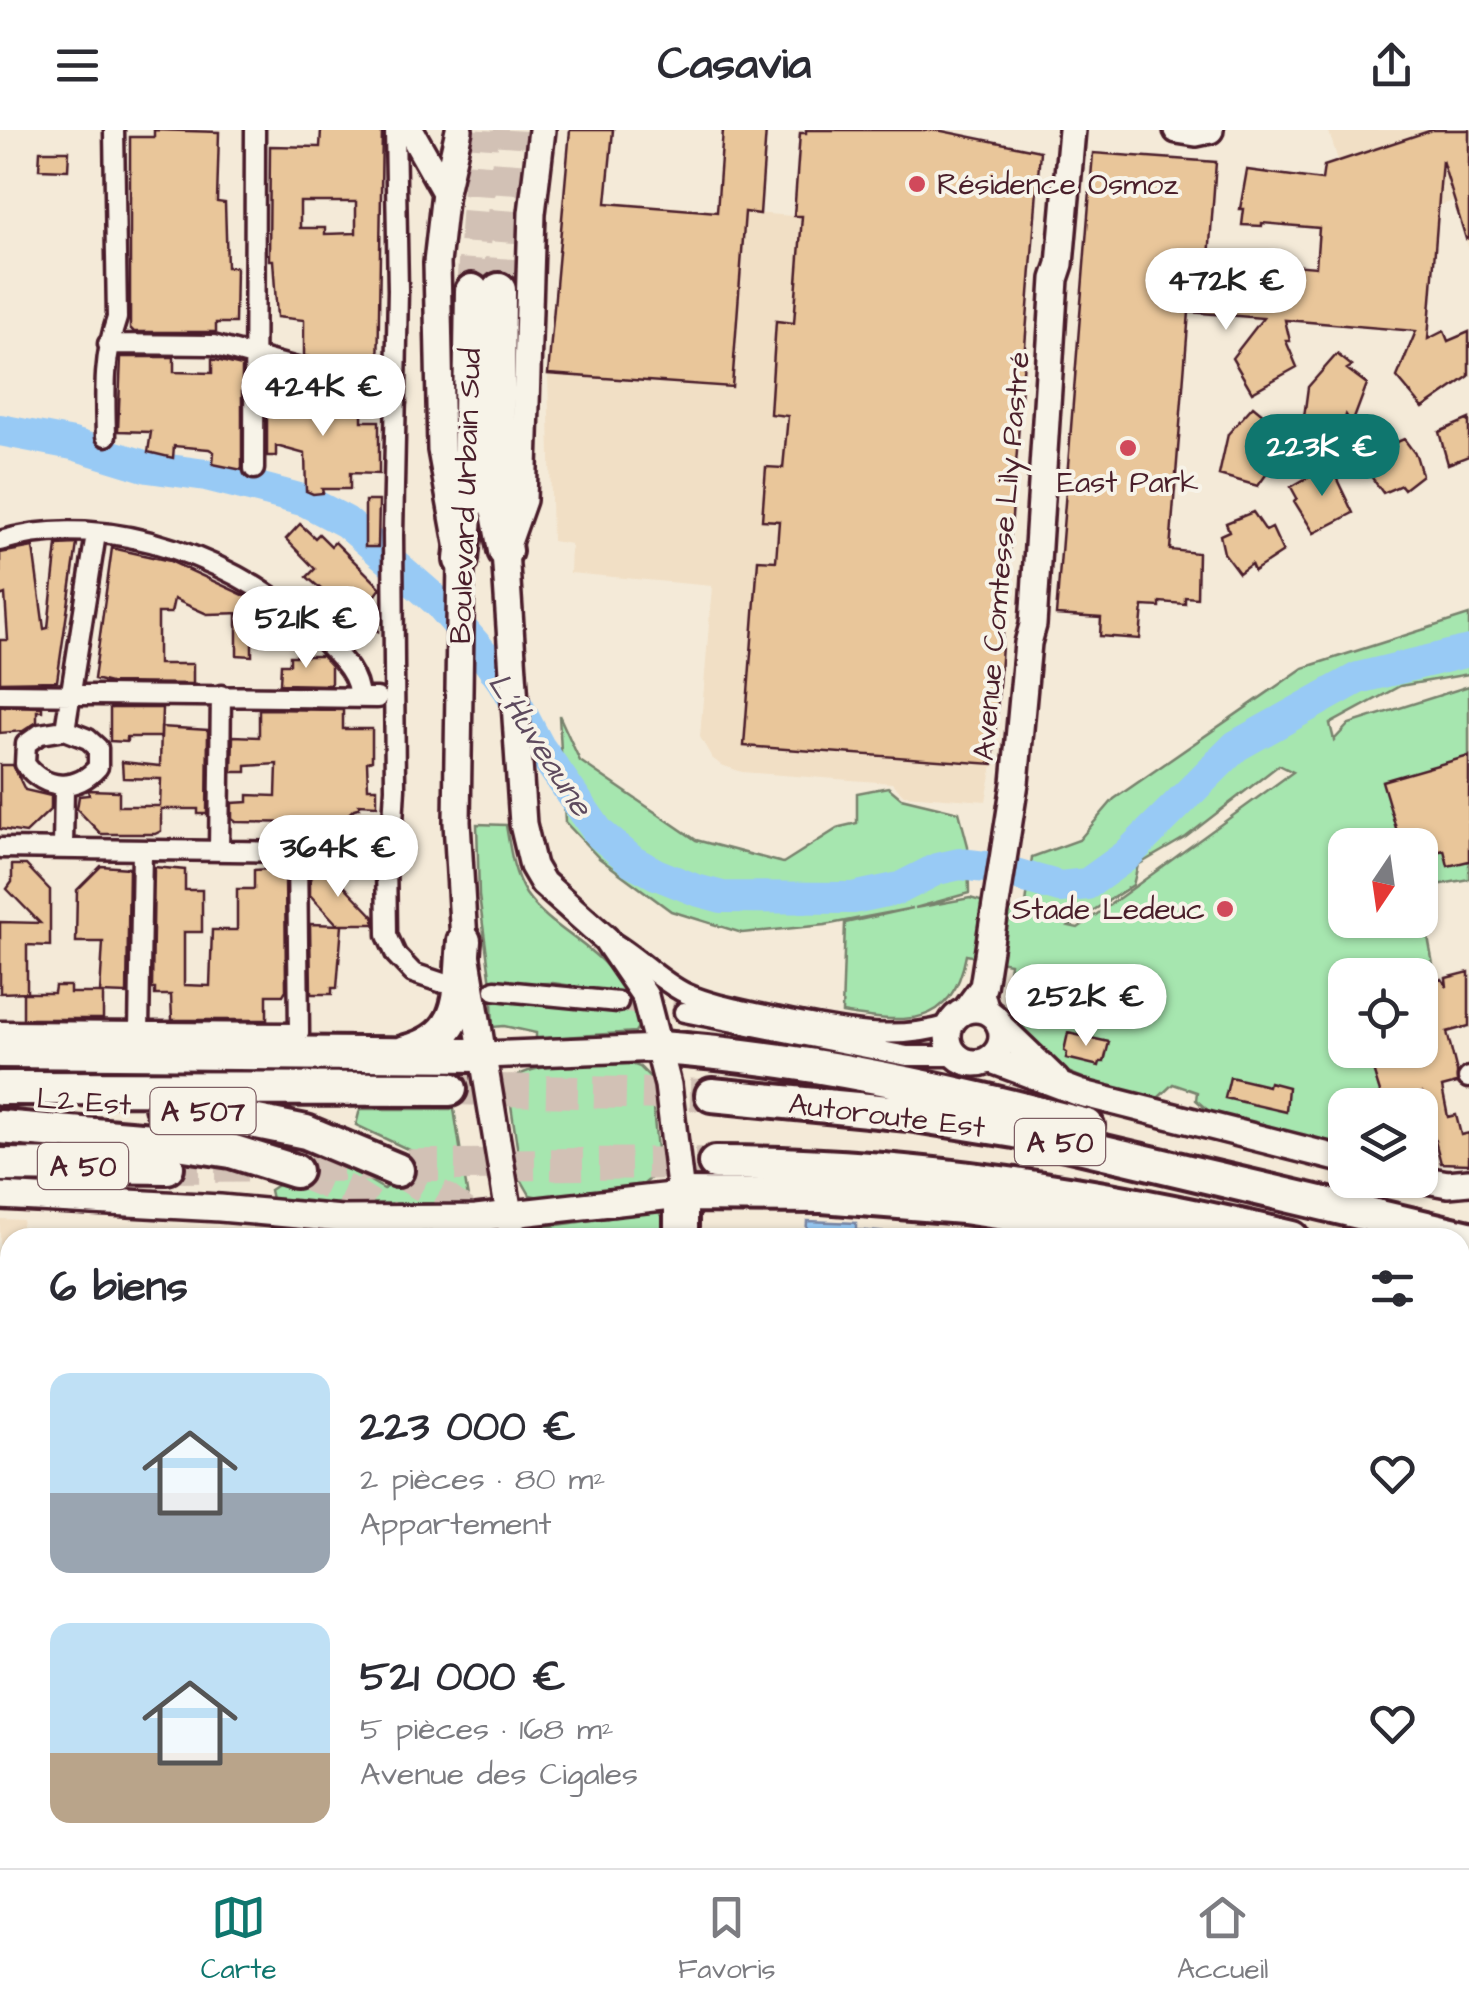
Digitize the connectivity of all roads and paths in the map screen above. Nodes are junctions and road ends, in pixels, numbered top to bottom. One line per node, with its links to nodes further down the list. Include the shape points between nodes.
1 (114, 130): 11 (street, via 117,318)
2 (254, 130): 12 (street)
3 (396, 130): 13 (street)
4 (410, 130): 10 (main road)
5 (459, 130): 10 (main road)
6 (542, 130): 18 (main road, via 532,213 523,500)
7 (1072, 130): 37 (main road, Avenue Comtesse Lily Pastré, via 1052,318 1034,626)
8 (1177, 130): 9 (main road)
9 (1210, 130)
10 (445, 192): 19 (main road, via 437,263 441,450)
11 (108, 344): 12 (street, via 213,345); 14 (street)
12 (256, 357): 13 (street, via 376,390); 15 (street)
13 (396, 403): 30 (street, via 395,788)
14 (106, 436)
15 (254, 470)
16 (96, 534): 17 (street, via 35,532); 21 (street); 22 (street, via 176,549 243,580 318,634 368,698)
17 (0, 540)
18 (506, 551): 19 (highway, Boulevard Urbain Sud, via 497,507 486,291); 31 (main road, Boulevard Urbain Sud, via 532,866)
19 (462, 560): 32 (main road, Boulevard Urbain Sud, via 457,822)
20 (0, 694): 21 (street)
21 (72, 694): 22 (street); 23 (street)
22 (221, 695): 28 (street)
23 (64, 730): 24 (street, via 98,748 98,767); 24 (street, via 26,744 25,764 36,778)
24 (64, 787): 26 (street)
25 (0, 848): 26 (street)
26 (62, 848): 27 (street)
27 (142, 850): 28 (street); 39 (street)
28 (219, 850): 29 (street)
29 (297, 852): 30 (street); 39 (street, via 299,1033)
30 (386, 853): 33 (street, via 390,945 413,973)
31 (606, 938): 37 (street, via 671,984 717,1005 861,1034 914,1034); 40 (main road, Boulevard Urbain Sud, via 645,996)
32 (464, 941): 42 (highway, via 453,1023 436,1041); 43 (main road, Boulevard Urbain Sud)
33 (444, 983)
34 (496, 990): 35 (street)
35 (618, 1002)
36 (684, 1012): 44 (street, via 908,1056)
37 (977, 1019): 44 (main road, via 951,1047); 45 (main road, Avenue Comtesse Lily Pastré, via 1000,1046); 46 (main road)
38 (0, 1031): 39 (street)
39 (140, 1032)
40 (660, 1048): 43 (main road); 59 (main road, Boulevard Urbain Sud); 62 (highway, via 758,1057 985,1099)
41 (0, 1052): 42 (highway)
42 (394, 1056): 43 (highway)
43 (484, 1056): 63 (main road, Boulevard Urbain Sud)
44 (957, 1056): 45 (main road)
45 (988, 1060): 46 (main road)
46 (1064, 1086): 51 (main road)
47 (450, 1089): 48 (highway)
48 (0, 1092): 56 (highway, L2 Est / A 507, via 193,1109 306,1132)
49 (712, 1095): 62 (highway, Autoroute Est / A 50, via 1015,1131)
50 (0, 1128): 55 (highway, L2 Est / A 507, via 214,1148)
51 (1328, 1156)
52 (715, 1164): 67 (highway, Autoroute Est / A 50, via 958,1176)
53 (0, 1165): 54 (highway, A 50)
54 (166, 1168)
55 (295, 1170)
56 (397, 1170)
57 (1469, 1182): 58 (main road)
58 (1438, 1183)
59 (681, 1194): 63 (main road); 65 (highway); 66 (highway, via 963,1207)
60 (0, 1196): 61 (main road)
61 (342, 1219): 63 (main road, via 476,1218); 64 (main road)
62 (1402, 1223): 68 (highway, Autoroute Est / A 50)
63 (511, 1225)
64 (362, 1228)
65 (681, 1228)
66 (1108, 1228)
67 (1251, 1228)
68 (1424, 1228)

